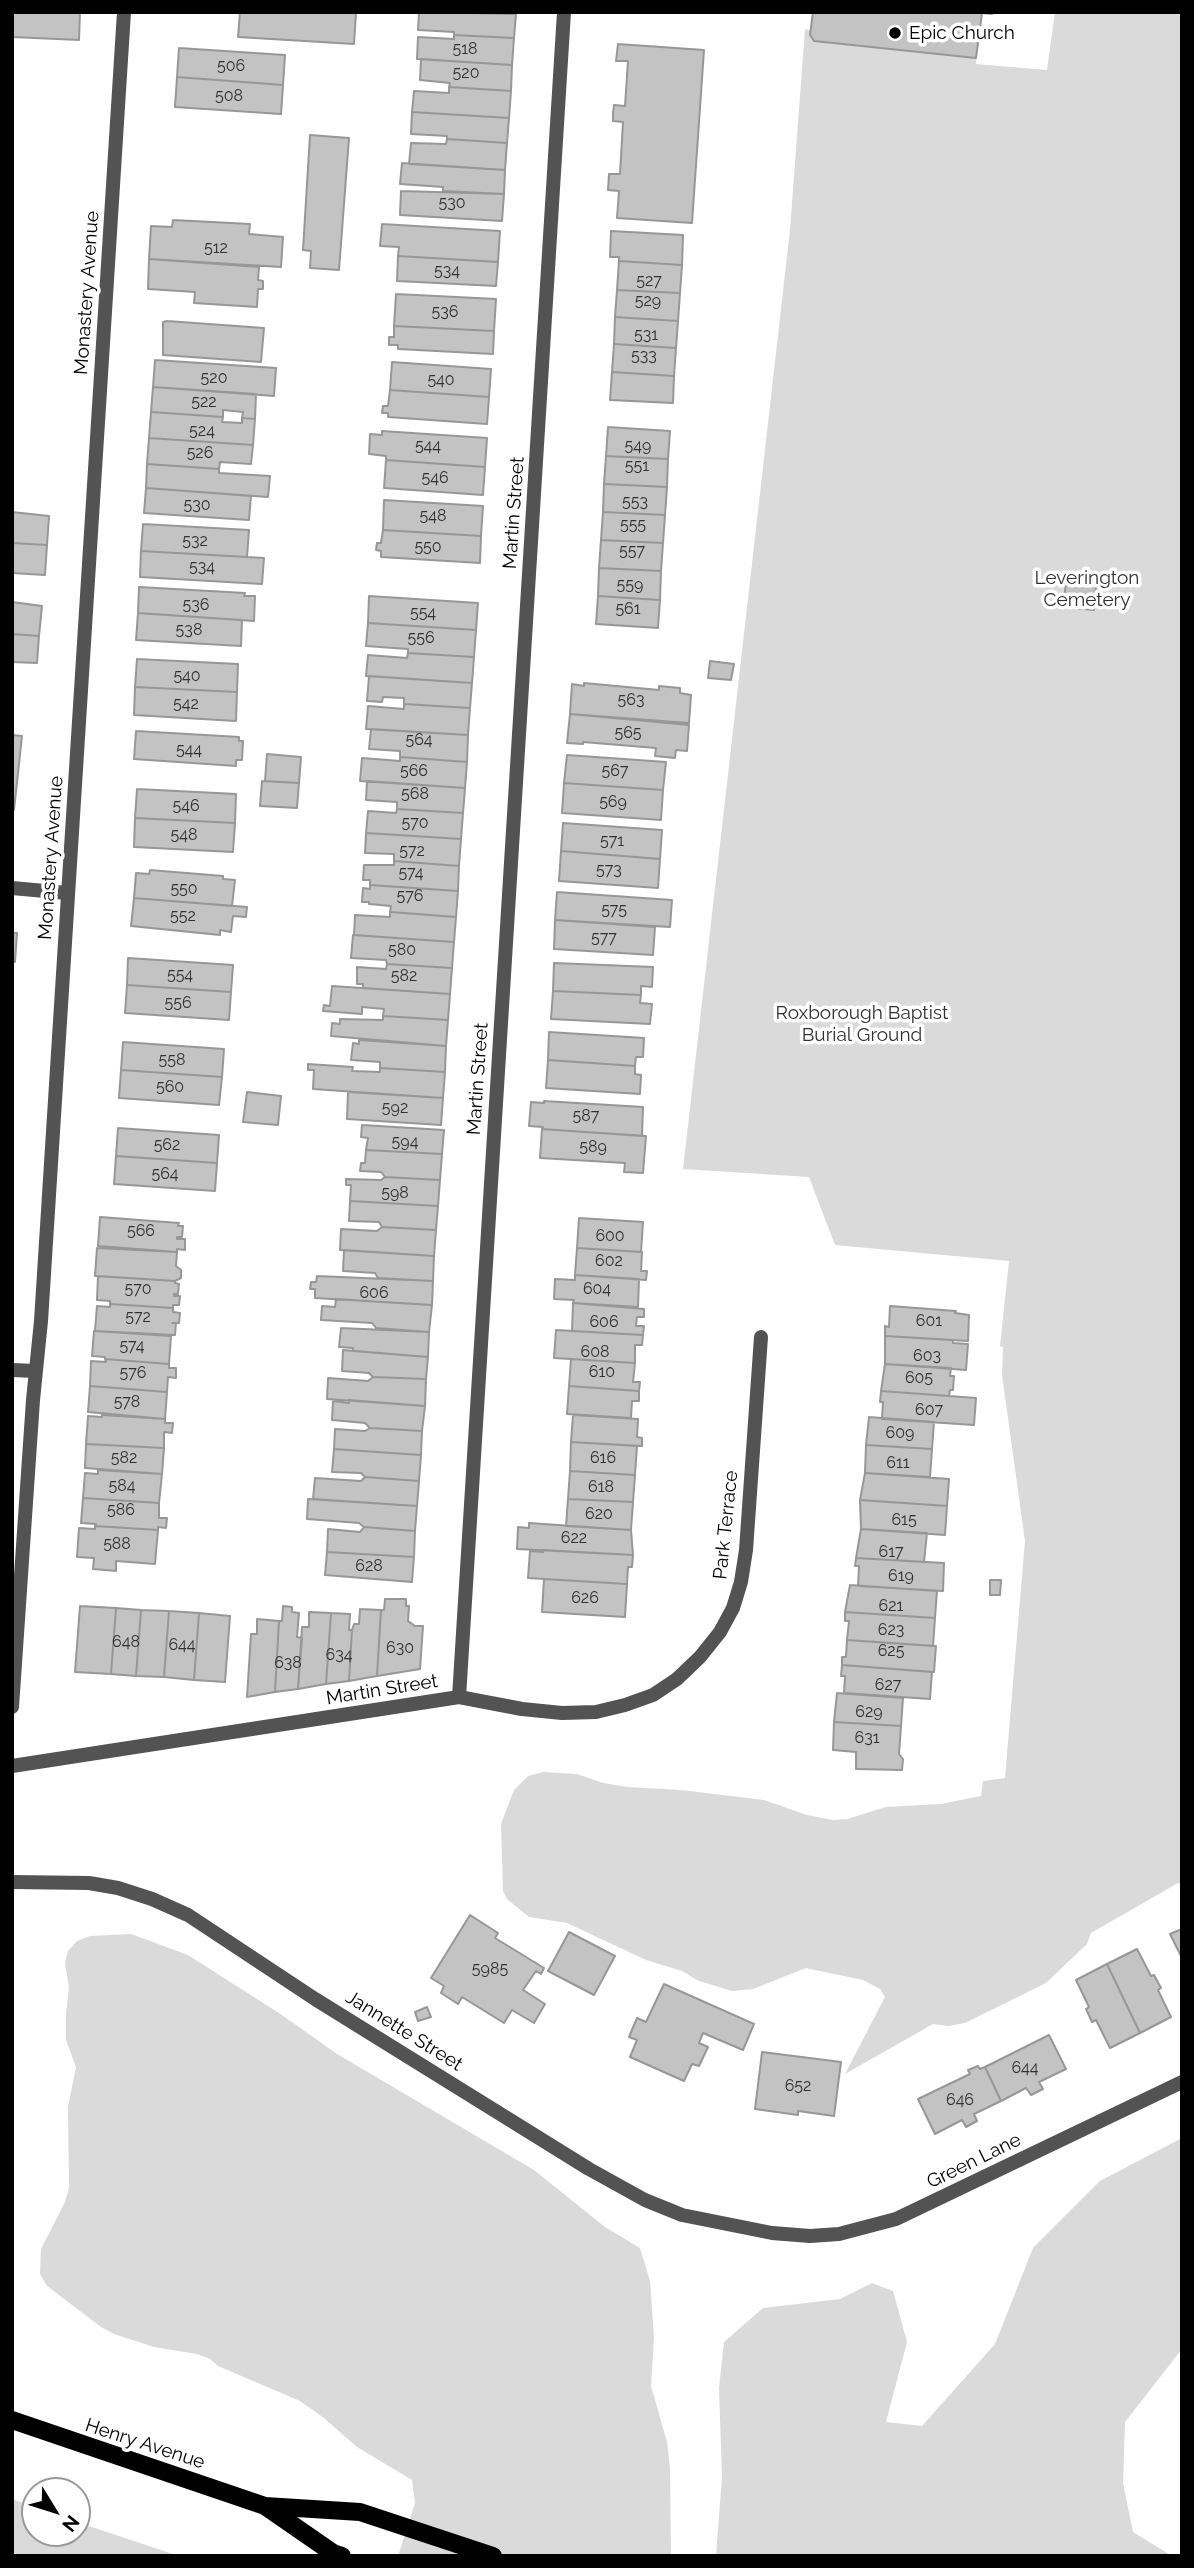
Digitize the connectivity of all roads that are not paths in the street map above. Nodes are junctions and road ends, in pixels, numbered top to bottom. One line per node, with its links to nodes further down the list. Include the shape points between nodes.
1 (124, 12): 4 (street, Monastery Avenue)
2 (565, 12): 8 (street, Martin Street)
3 (12, 888): 4 (street)
4 (67, 893): 7 (street, Monastery Avenue)
5 (761, 1337): 8 (street, Park Terrace, via 741,1582 726,1620 700,1657 653,1695 596,1712 522,1709)
6 (12, 1370): 7 (street)
7 (36, 1371): 9 (street, Monastery Avenue)
8 (459, 1697): 10 (street, Martin Street)
9 (12, 1707)
10 (12, 1766)
11 (12, 1882): 13 (street, Jannette Street, via 89,1883 118,1888 176,1909 645,2200 682,2215)
12 (1182, 2082): 13 (street, Green Lane, via 896,2220 839,2234)
13 (772, 2233)
14 (12, 2420): 15 (main road, Henry Avenue)
15 (265, 2506): 16 (main road, Henry Avenue); 17 (main road, Henry Avenue, via 360,2512)
16 (337, 2554)
17 (493, 2556)

